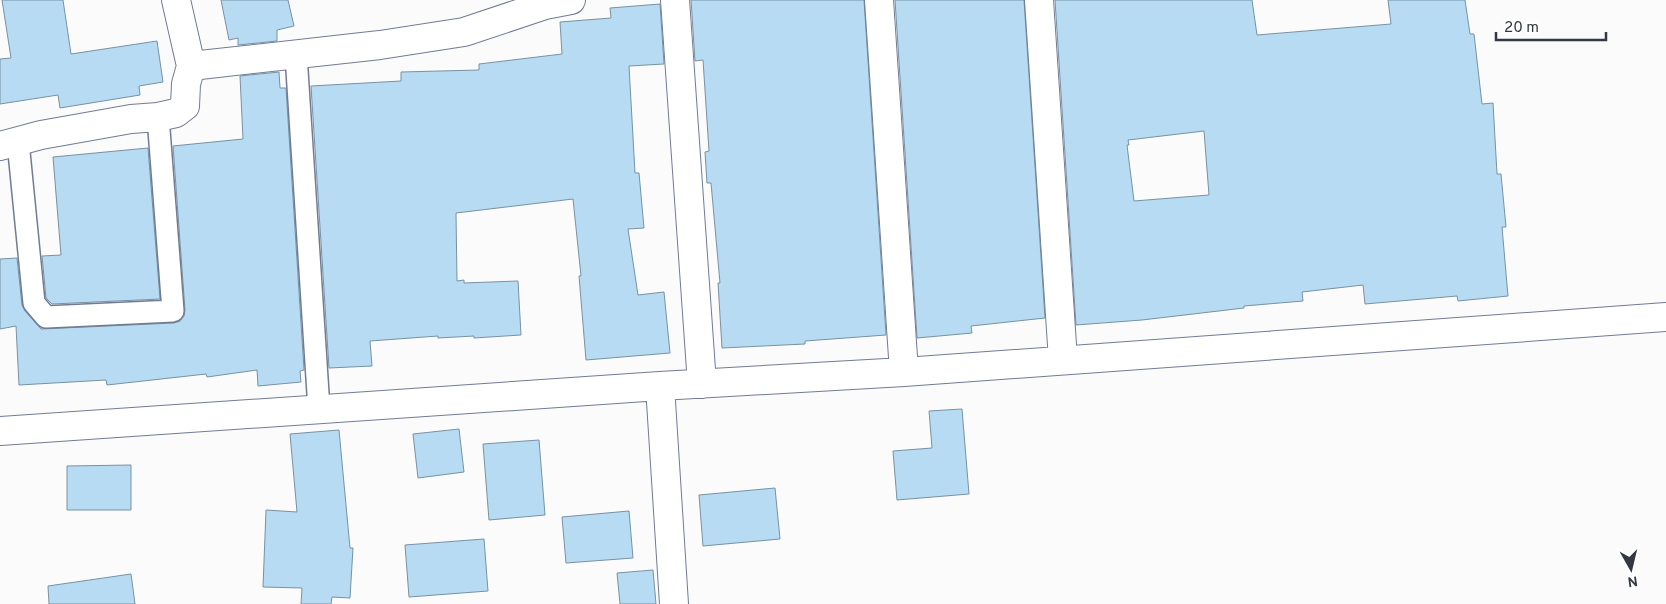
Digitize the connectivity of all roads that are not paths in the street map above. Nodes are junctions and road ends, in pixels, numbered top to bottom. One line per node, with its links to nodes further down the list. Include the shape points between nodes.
1 (176, 0): 7 (street)
2 (571, 0): 6 (street, via 545,5 464,32)
3 (675, 0): 13 (street)
4 (878, 0): 12 (street)
5 (1039, 0): 11 (street)
6 (296, 55): 7 (street); 15 (lane)
7 (191, 66): 8 (street, via 185,106 176,113)
8 (158, 117): 9 (street, via 131,118); 9 (lane, via 173,311 46,317 34,303)
9 (9, 144)
10 (1666, 317): 11 (street)
11 (1063, 360): 12 (street)
12 (904, 372): 13 (street)
13 (702, 384): 14 (street)
14 (660, 386): 15 (street); 17 (street)
15 (319, 409): 16 (street)
16 (0, 431)
17 (674, 604)

